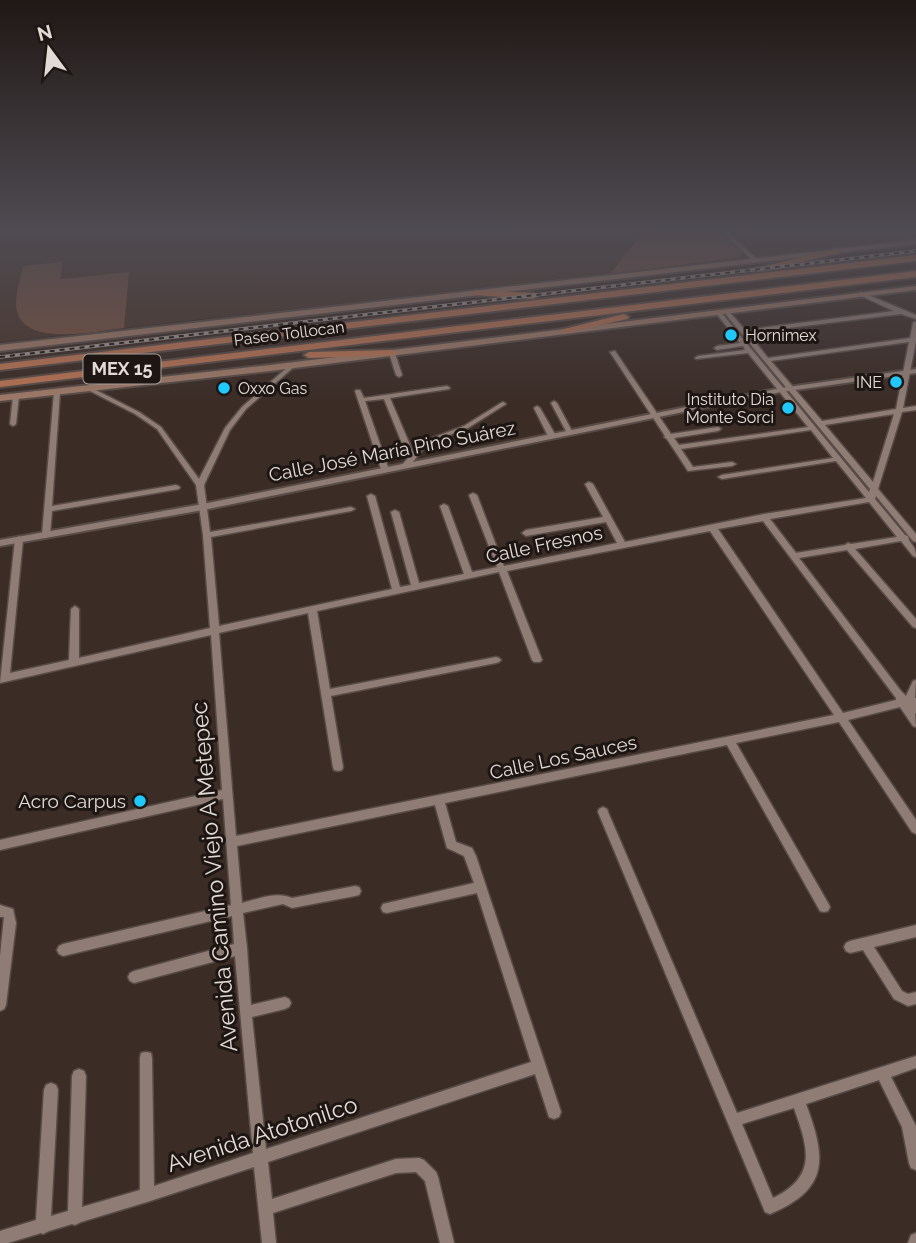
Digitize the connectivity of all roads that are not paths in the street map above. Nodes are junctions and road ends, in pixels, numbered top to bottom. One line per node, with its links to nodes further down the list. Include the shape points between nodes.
1 (527, 287): 5 (main road)
2 (665, 287): 7 (highway, Paseo Tollocan / MEX 15)
3 (807, 287): 8 (highway, Paseo Tollocan / MEX 15)
4 (916, 288): 6 (main road)
5 (477, 293): 7 (highway); 18 (main road)
6 (861, 294): 9 (main road); 10 (street)
7 (598, 295): 25 (highway, Paseo Tollocan / MEX 15)
8 (714, 298): 13 (highway); 21 (highway, Paseo Tollocan / MEX 15)
9 (722, 311): 13 (main road); 14 (street); 17 (street)
10 (901, 312): 11 (street); 14 (street)
11 (916, 317)
12 (916, 323): 15 (street)
13 (565, 330): 20 (main road)
14 (743, 332): 23 (street)
15 (915, 339): 23 (street); 26 (street)
16 (717, 348): 17 (street)
17 (747, 348): 22 (street); 31 (street)
18 (0, 349)
19 (613, 352): 44 (street)
20 (392, 354): 21 (highway); 24 (main road); 27 (street)
21 (244, 355): 28 (highway, Paseo Tollocan / MEX 15)
22 (698, 358)
23 (766, 360): 31 (street)
24 (292, 366): 29 (main road); 59 (street, via 234,419)
25 (0, 367)
26 (912, 371): 31 (street, Calle José María Pino Suárez); 43 (street)
27 (399, 375)
28 (0, 384)
29 (88, 388): 32 (main road); 34 (main road); 59 (street, via 159,428)
30 (447, 388): 36 (street)
31 (786, 389): 44 (street, Calle José María Pino Suárez); 46 (street)
32 (0, 391)
33 (358, 391): 38 (street)
34 (57, 392): 35 (main road); 66 (street)
35 (16, 396): 37 (main road); 45 (street)
36 (386, 397): 38 (street); 52 (street)
37 (0, 398)
38 (361, 400): 56 (street)
39 (554, 403): 48 (street)
40 (503, 404): 52 (street, via 466,427 426,442)
41 (537, 408): 49 (street)
42 (916, 408): 43 (street)
43 (899, 410): 46 (street); 62 (street)
44 (655, 416): 48 (street, Calle José María Pino Suárez); 50 (street)
45 (13, 424)
46 (815, 426): 51 (street); 53 (street); 62 (street)
47 (718, 429): 50 (street)
48 (570, 433): 49 (street, Calle José María Pino Suárez)
49 (552, 436): 55 (street, Calle José María Pino Suárez)
50 (668, 437): 51 (street)
51 (676, 448): 54 (street, via 691,469)
52 (411, 457): 55 (street)
53 (838, 459): 57 (street); 62 (street)
54 (732, 464)
55 (405, 466): 56 (street, Calle José María Pino Suárez)
56 (385, 470): 65 (street, Calle José María Pino Suárez)
57 (722, 477)
58 (589, 484): 70 (street)
59 (200, 485): 65 (street, Avenida Camino Viejo A Metepec)
60 (176, 486): 66 (street)
61 (473, 495): 83 (street)
62 (873, 495): 69 (street, Calle Fresnos); 75 (street); 76 (street)
63 (371, 496): 86 (street)
64 (444, 506): 84 (street)
65 (203, 507): 73 (street, Calle José María Pino Suárez); 74 (street, Avenida Camino Viejo A Metepec)
66 (47, 509): 73 (street)
67 (351, 509): 74 (street)
68 (395, 512): 85 (street)
69 (764, 517): 71 (street, Calle Fresnos); 82 (street)
70 (608, 519): 72 (street); 79 (street)
71 (712, 527): 79 (street, Calle Fresnos); 99 (street)
72 (526, 533)
73 (46, 535): 77 (street, Calle José María Pino Suárez)
74 (207, 535): 91 (street, Avenida Camino Viejo A Metepec)
75 (902, 538): 76 (street); 80 (street); 81 (street)
76 (915, 538)
77 (19, 539): 78 (street, Calle José María Pino Suárez); 90 (street)
78 (0, 543)
79 (622, 544): 83 (street, Calle Fresnos)
80 (849, 546): 82 (street); 89 (street)
81 (916, 554)
82 (794, 556): 98 (street)
83 (502, 569): 84 (street, Calle Fresnos); 93 (street)
84 (469, 576): 85 (street, Calle Fresnos)
85 (416, 587): 86 (street, Calle Fresnos)
86 (397, 591): 88 (street, Calle Fresnos)
87 (75, 609): 94 (street)
88 (312, 610): 91 (street, Calle Fresnos); 97 (street)
89 (916, 625)
90 (5, 628): 95 (street)
91 (215, 629): 94 (street, Calle Fresnos); 103 (street, Avenida Camino Viejo A Metepec)
92 (496, 660): 97 (street)
93 (537, 660)
94 (74, 662): 95 (street, Calle Fresnos)
95 (2, 679)
96 (916, 684): 98 (street)
97 (326, 693): 102 (street)
98 (908, 702): 99 (street, Calle Los Sauces); 100 (street)
99 (840, 718): 101 (street, Calle Los Sauces); 106 (street)
100 (916, 723)
101 (730, 741): 104 (street, Calle Los Sauces); 112 (street)
102 (338, 767)
103 (228, 793): 108 (street, Avenida Camino Viejo A Metepec); 109 (street)
104 (439, 801): 108 (street, Calle Los Sauces); 110 (street, via 451,845 468,852)
105 (603, 812): 135 (street)
106 (911, 814): 107 (street)
107 (916, 829)
108 (232, 842): 114 (street, Avenida Camino Viejo A Metepec)
109 (0, 845)
110 (481, 887): 113 (street); 129 (street)
111 (355, 891): 114 (street, via 295,903 280,899)
112 (824, 907)
113 (387, 908)
114 (238, 910): 119 (street, Avenida Camino Viejo A Metepec); 120 (street)
115 (0, 911): 122 (street, via 9,913)
116 (916, 931): 117 (street)
117 (865, 943): 118 (street); 123 (street, via 898,995)
118 (850, 947)
119 (241, 948): 121 (street); 126 (street, Avenida Camino Viejo A Metepec)
120 (63, 950)
121 (134, 977)
122 (2, 979): 125 (street)
123 (916, 998)
124 (285, 1003): 126 (street)
125 (0, 1005)
126 (245, 1012): 136 (street, Avenida Camino Viejo A Metepec)
127 (146, 1059): 138 (street)
128 (916, 1062): 130 (street)
129 (537, 1067): 134 (street); 136 (street, Avenida Atotonilco)
130 (882, 1073): 133 (street); 137 (street, via 909,1126)
131 (79, 1076): 140 (street)
132 (51, 1090): 141 (street)
133 (798, 1100): 135 (street); 135 (street, via 811,1137 813,1161 800,1190 770,1207)
134 (554, 1112)
135 (735, 1120)
136 (261, 1156): 138 (street, Avenida Atotonilco); 139 (street, Avenida Camino Viejo A Metepec)
137 (916, 1163)
138 (147, 1195): 140 (street, Avenida Atotonilco)
139 (266, 1208): 143 (street, Avenida Camino Viejo A Metepec); 144 (street, via 396,1166 419,1165 431,1177)
140 (75, 1217): 141 (street, Avenida Atotonilco)
141 (43, 1227): 142 (street, Avenida Atotonilco)
142 (0, 1238)
143 (269, 1243)
144 (447, 1243)

